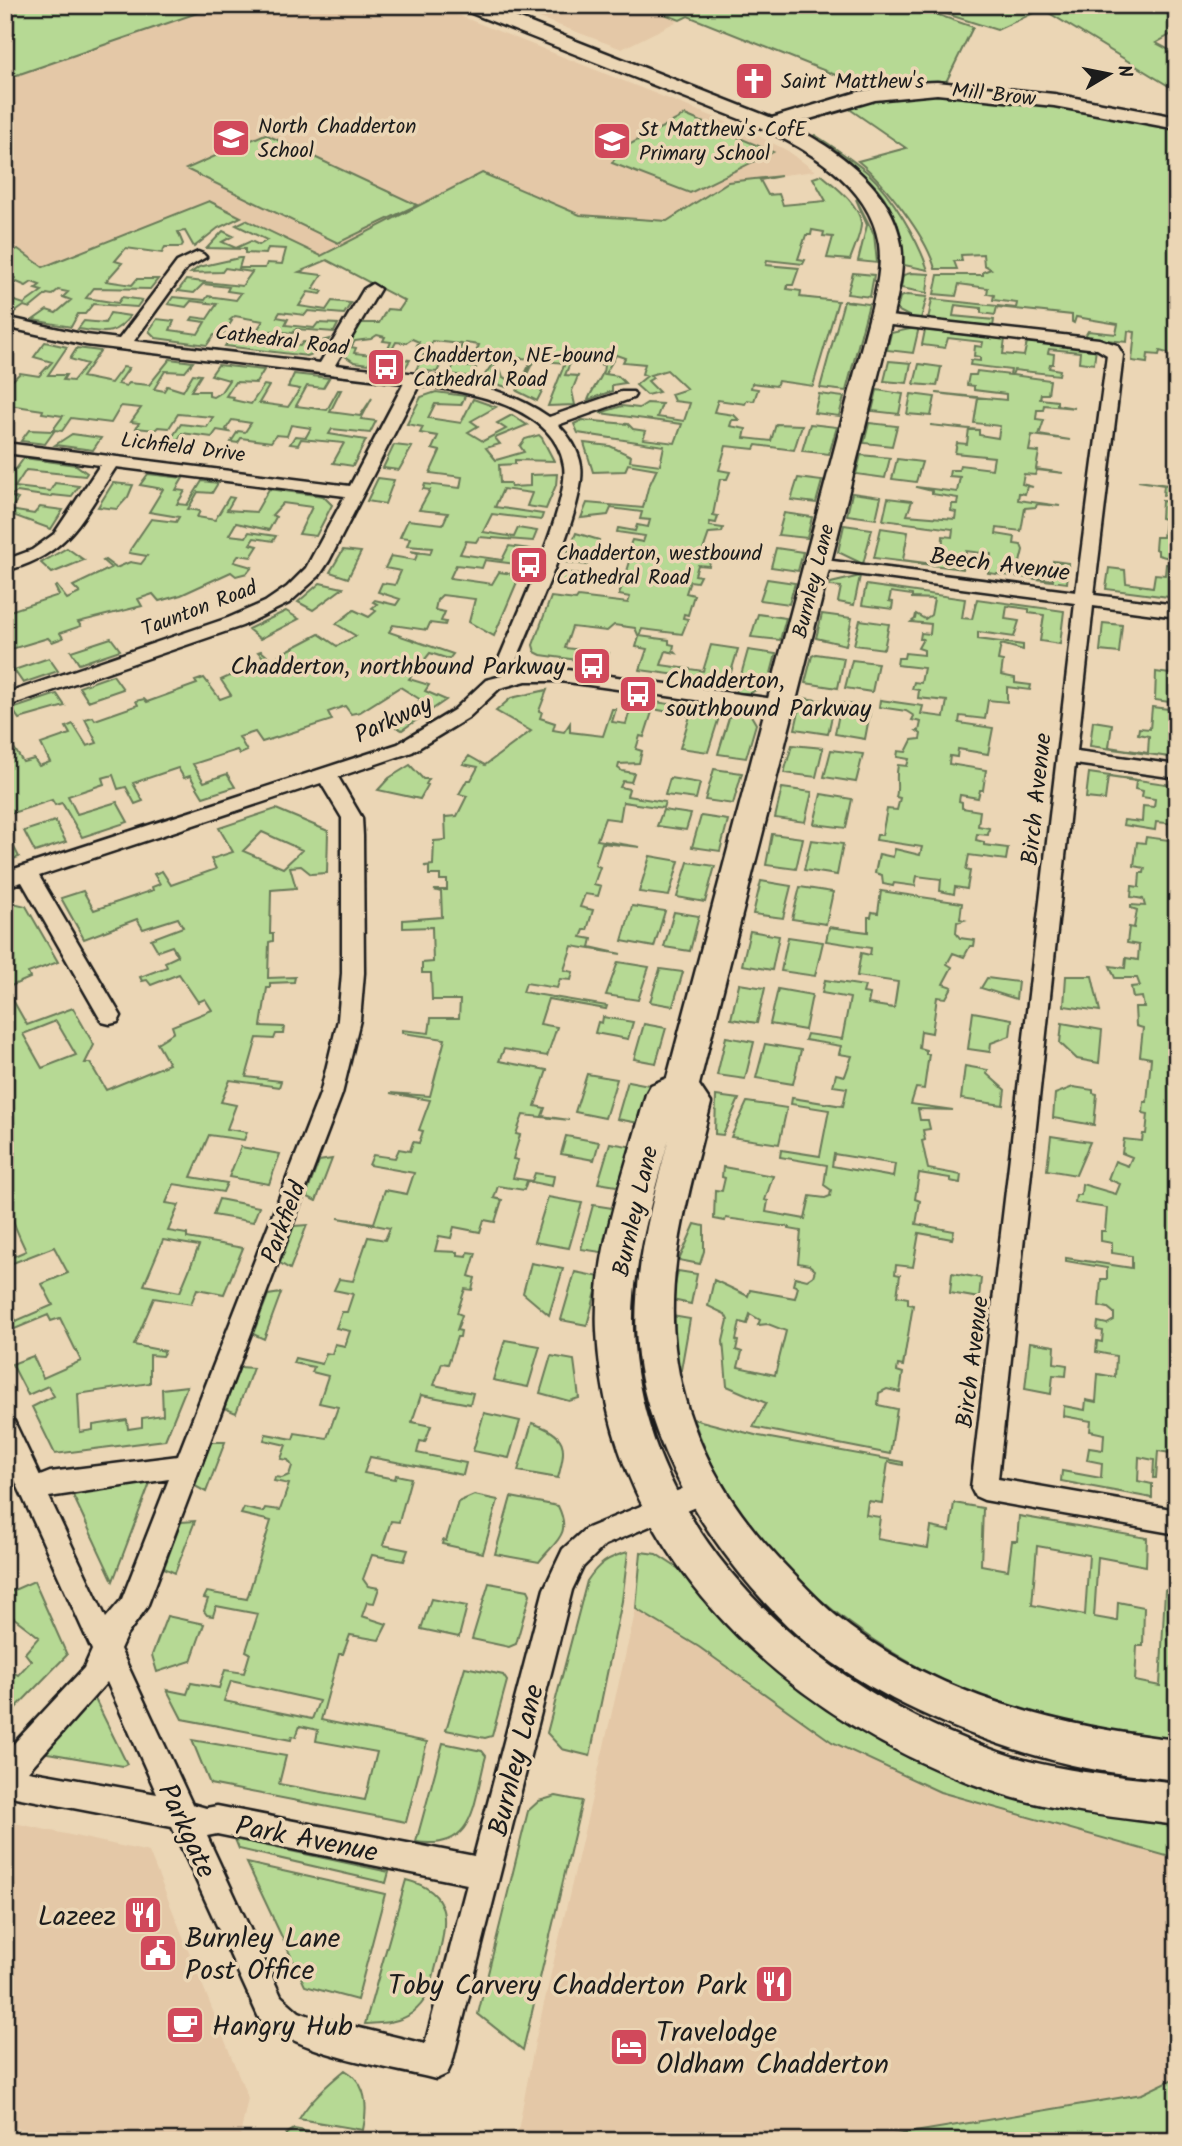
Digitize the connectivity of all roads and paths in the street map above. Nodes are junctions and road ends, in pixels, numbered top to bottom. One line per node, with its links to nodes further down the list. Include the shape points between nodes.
1 (468, 5): 3 (street, Burnley Lane)
2 (1177, 123): 3 (street, Mill Brow, via 1096,106 929,88 867,97)
3 (771, 125): 8 (street, Burnley Lane, via 840,166 877,208 891,260)
4 (198, 257): 10 (street, via 182,265)
5 (372, 289): 6 (street)
6 (357, 314): 7 (street); 11 (street)
7 (375, 316)
8 (880, 320): 18 (street, Burnley Lane); 20 (street, Birch Avenue, via 1098,344 1114,351)
9 (5, 322): 10 (street, Cathedral Road)
10 (124, 344): 11 (street, Cathedral Road)
11 (325, 368): 12 (street, Cathedral Road)
12 (414, 379): 14 (street, Cathedral Road, via 487,392); 17 (street, Taunton Road)
13 (629, 394): 14 (street)
14 (547, 423): 22 (street, Cathedral Road, via 570,454 573,485 506,664)
15 (5, 448): 16 (street, Lichfield Drive)
16 (111, 461): 17 (street, Lichfield Drive); 19 (street, via 60,538 38,554)
17 (356, 492): 23 (street, Taunton Road, via 313,572 277,602 228,625)
18 (817, 565): 20 (street, Beech Avenue); 24 (street, Burnley Lane)
19 (5, 566)
20 (1085, 600): 21 (street, Beech Avenue); 25 (street, Birch Avenue)
21 (1177, 611)
22 (512, 677): 24 (street, Parkway, via 561,675); 27 (street, Parkway, via 493,684 461,714 422,739)
23 (5, 701)
24 (781, 705): 31 (street, Burnley Lane)
25 (1068, 756): 26 (street); 37 (street, Birch Avenue, via 984,1488)
26 (1177, 772)
27 (327, 775): 28 (street, Parkway); 33 (street, Parkfield, via 353,826 354,974 349,1024 327,1107)
28 (27, 873): 29 (street, Parkway); 30 (street)
29 (5, 880)
30 (110, 1016)
31 (682, 1086): 35 (street, Burnley Lane, via 694,1103 658,1255 656,1348 664,1396); 36 (street, Burnley Lane, via 663,1094 621,1262 615,1305 624,1406)
32 (5, 1429): 34 (street, Parkgate)
33 (188, 1469): 34 (street, via 168,1467 50,1484); 38 (street, Parkfield, via 138,1597)
34 (34, 1491): 38 (street, Parkgate)
35 (703, 1492): 36 (street, Burnley Lane); 39 (street, Burnley Lane, via 730,1534 793,1603 838,1642 888,1674 1038,1735 1084,1747)
36 (662, 1510): 41 (street, Burnley Lane, via 708,1576 751,1623 812,1677 875,1719 936,1750 1001,1773 1072,1791); 43 (street, Burnley Lane, via 596,1538 573,1558 558,1589)
37 (1177, 1522)
38 (106, 1651): 40 (street, Park Avenue, via 95,1677); 42 (street, Parkgate)
39 (1177, 1760)
40 (5, 1780): 42 (street, Park Avenue)
41 (1177, 1804)
42 (181, 1815): 43 (street, Park Avenue); 44 (street, Parkgate, via 270,2007 288,2023 310,2032)
43 (486, 1873): 44 (street, Burnley Lane)
44 (436, 2063)

